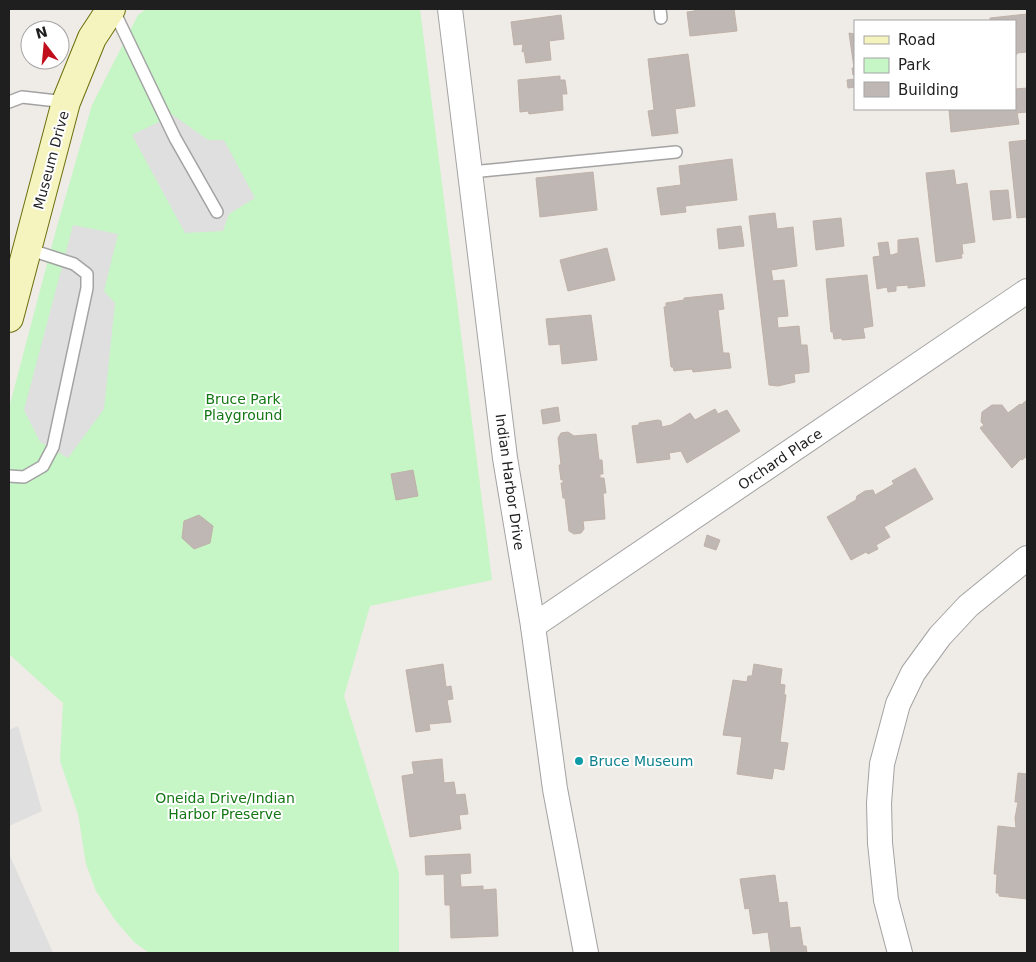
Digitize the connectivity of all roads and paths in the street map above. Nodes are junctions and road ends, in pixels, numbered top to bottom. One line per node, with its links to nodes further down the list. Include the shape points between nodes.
1 (112, 9): 4 (main road, Museum Drive, via 92,38); 7 (lane, via 175,138)
2 (450, 9): 6 (street, Indian Harbor Drive)
3 (9, 102): 4 (lane, via 22,97)
4 (66, 102): 8 (main road, Museum Drive)
5 (676, 152): 6 (lane)
6 (471, 172): 13 (street, Indian Harbor Drive, via 505,458)
7 (217, 212)
8 (28, 248): 10 (main road, Museum Drive); 11 (lane, via 74,264 87,274 87,288 54,447 43,466 24,477)
9 (1027, 291): 13 (street, Orchard Place)
10 (9, 318)
11 (9, 476)
12 (1027, 558): 15 (street, via 968,606 940,636 913,673 898,704 882,764 879,803 886,900)
13 (533, 626): 14 (street, Indian Harbor Drive, via 555,789)
14 (586, 953)
15 (900, 953)

